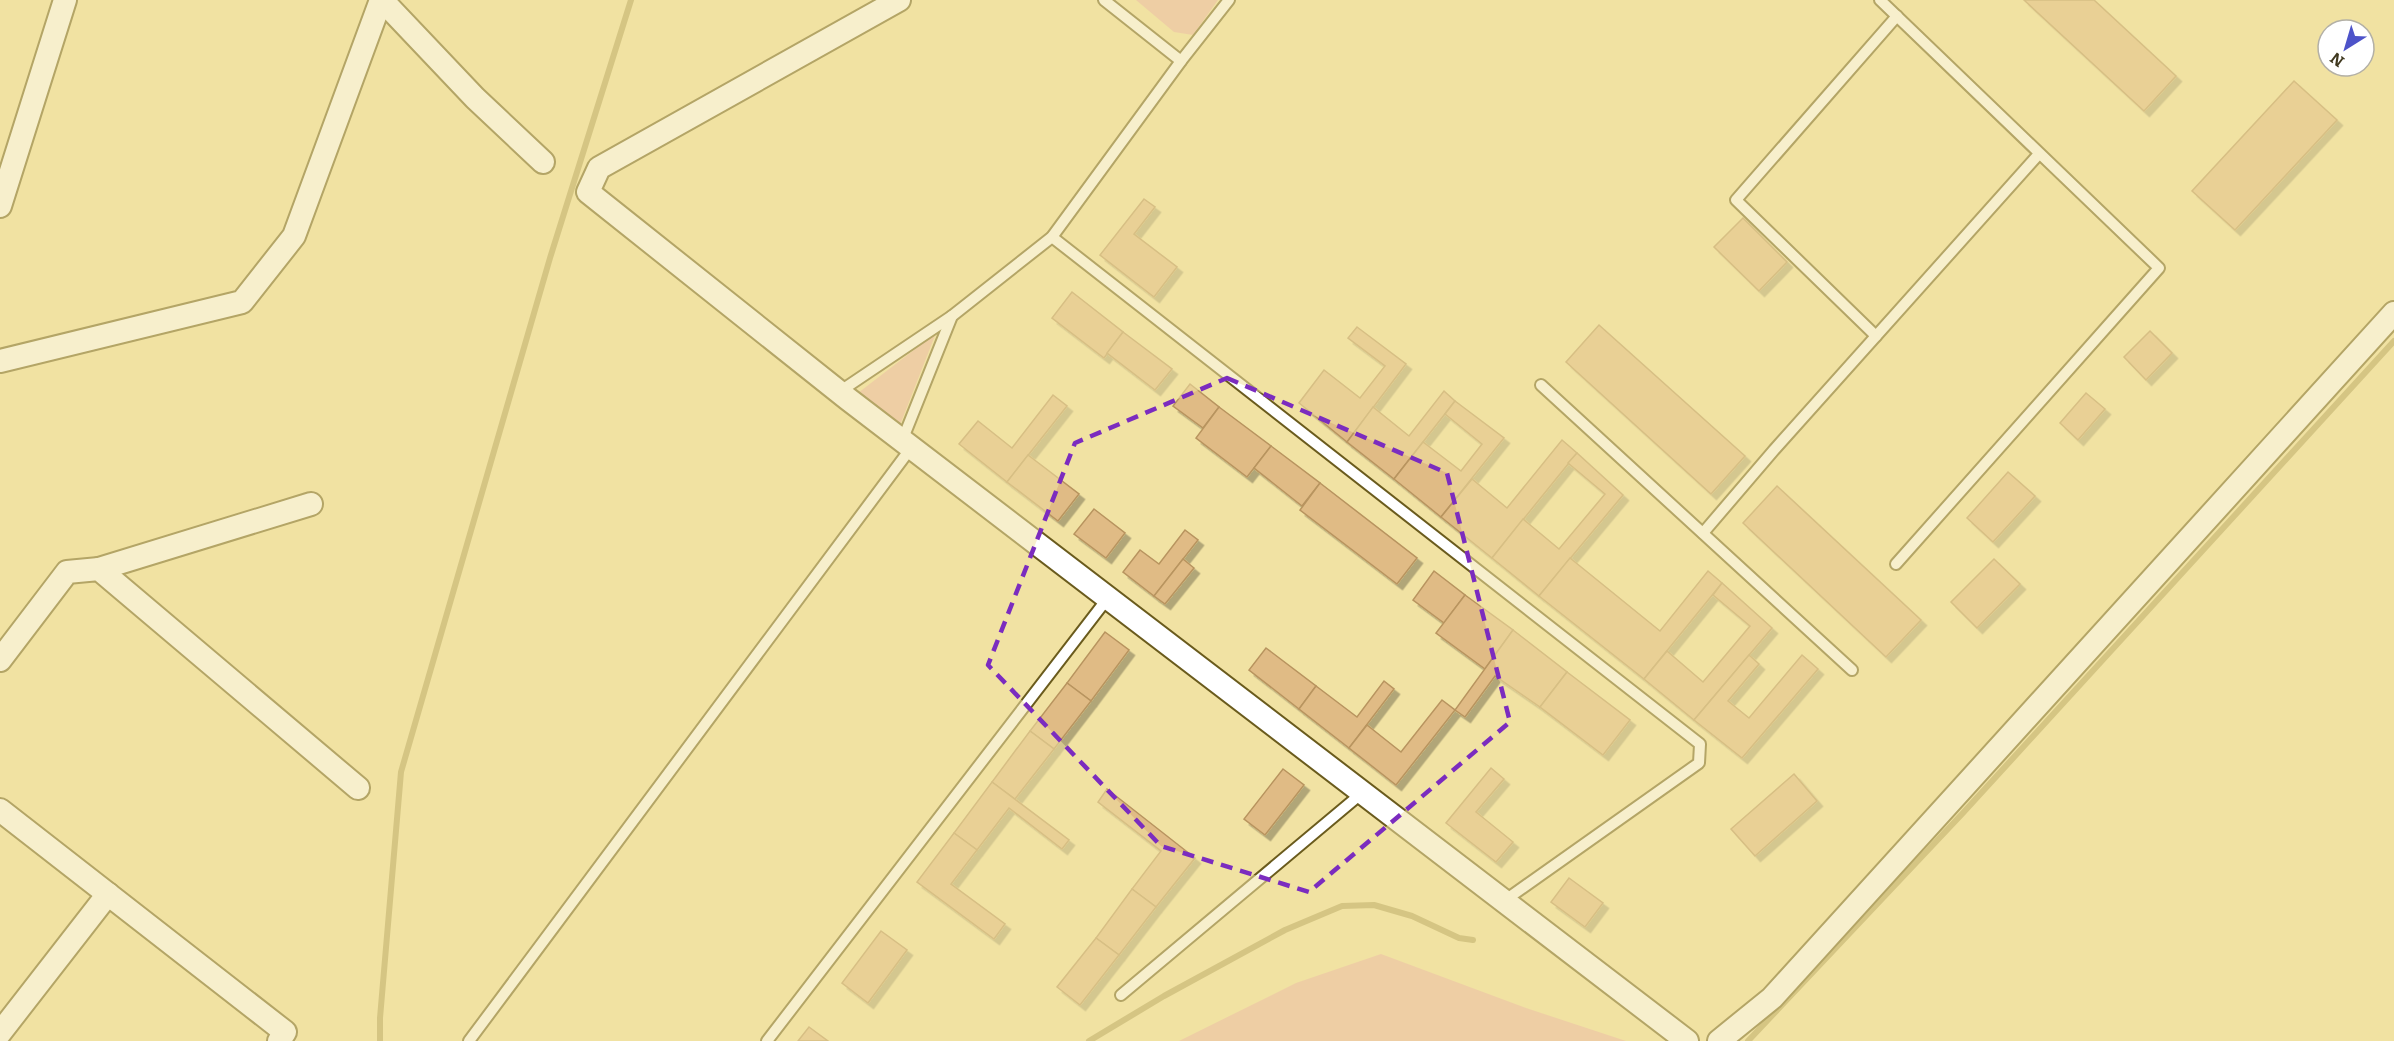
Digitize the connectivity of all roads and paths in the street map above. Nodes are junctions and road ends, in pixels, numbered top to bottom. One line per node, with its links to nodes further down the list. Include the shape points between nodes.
1 (65, 0): 11 (street)
2 (381, 0): 10 (street); 16 (street, via 294,236 242,302)
3 (899, 0): 18 (street, via 599,168 588,192)
4 (1104, 0): 8 (lane)
5 (1229, 0): 8 (lane)
6 (1880, 0): 7 (lane)
7 (1897, 16): 9 (lane); 15 (lane, via 1736,200)
8 (1181, 61): 12 (lane)
9 (2039, 154): 15 (lane); 22 (lane, via 2158,268)
10 (543, 162)
11 (0, 206)
12 (1052, 237): 14 (lane); 31 (lane, via 1700,744 1699,763)
13 (2394, 313): 38 (street, via 1772,998)
14 (952, 316): 18 (lane); 19 (lane)
15 (1876, 336): 21 (lane)
16 (0, 361)
17 (1541, 385): 21 (lane)
18 (839, 392): 19 (street)
19 (907, 445): 24 (street); 35 (lane)
20 (311, 504): 23 (street)
21 (1703, 533): 26 (lane)
22 (1896, 564)
23 (99, 569): 25 (street, via 67,572); 27 (street)
24 (1107, 599): 28 (street); 36 (lane)
25 (0, 660)
26 (1852, 670)
27 (358, 788)
28 (1362, 793): 31 (street); 32 (lane)
29 (0, 810): 30 (street)
30 (108, 894): 33 (street); 34 (street, via 285,1032)
31 (1504, 901): 37 (street)
32 (1121, 995)
33 (0, 1033)
34 (279, 1041)
35 (469, 1041)
36 (767, 1041)
37 (1687, 1041)
38 (1719, 1041)

